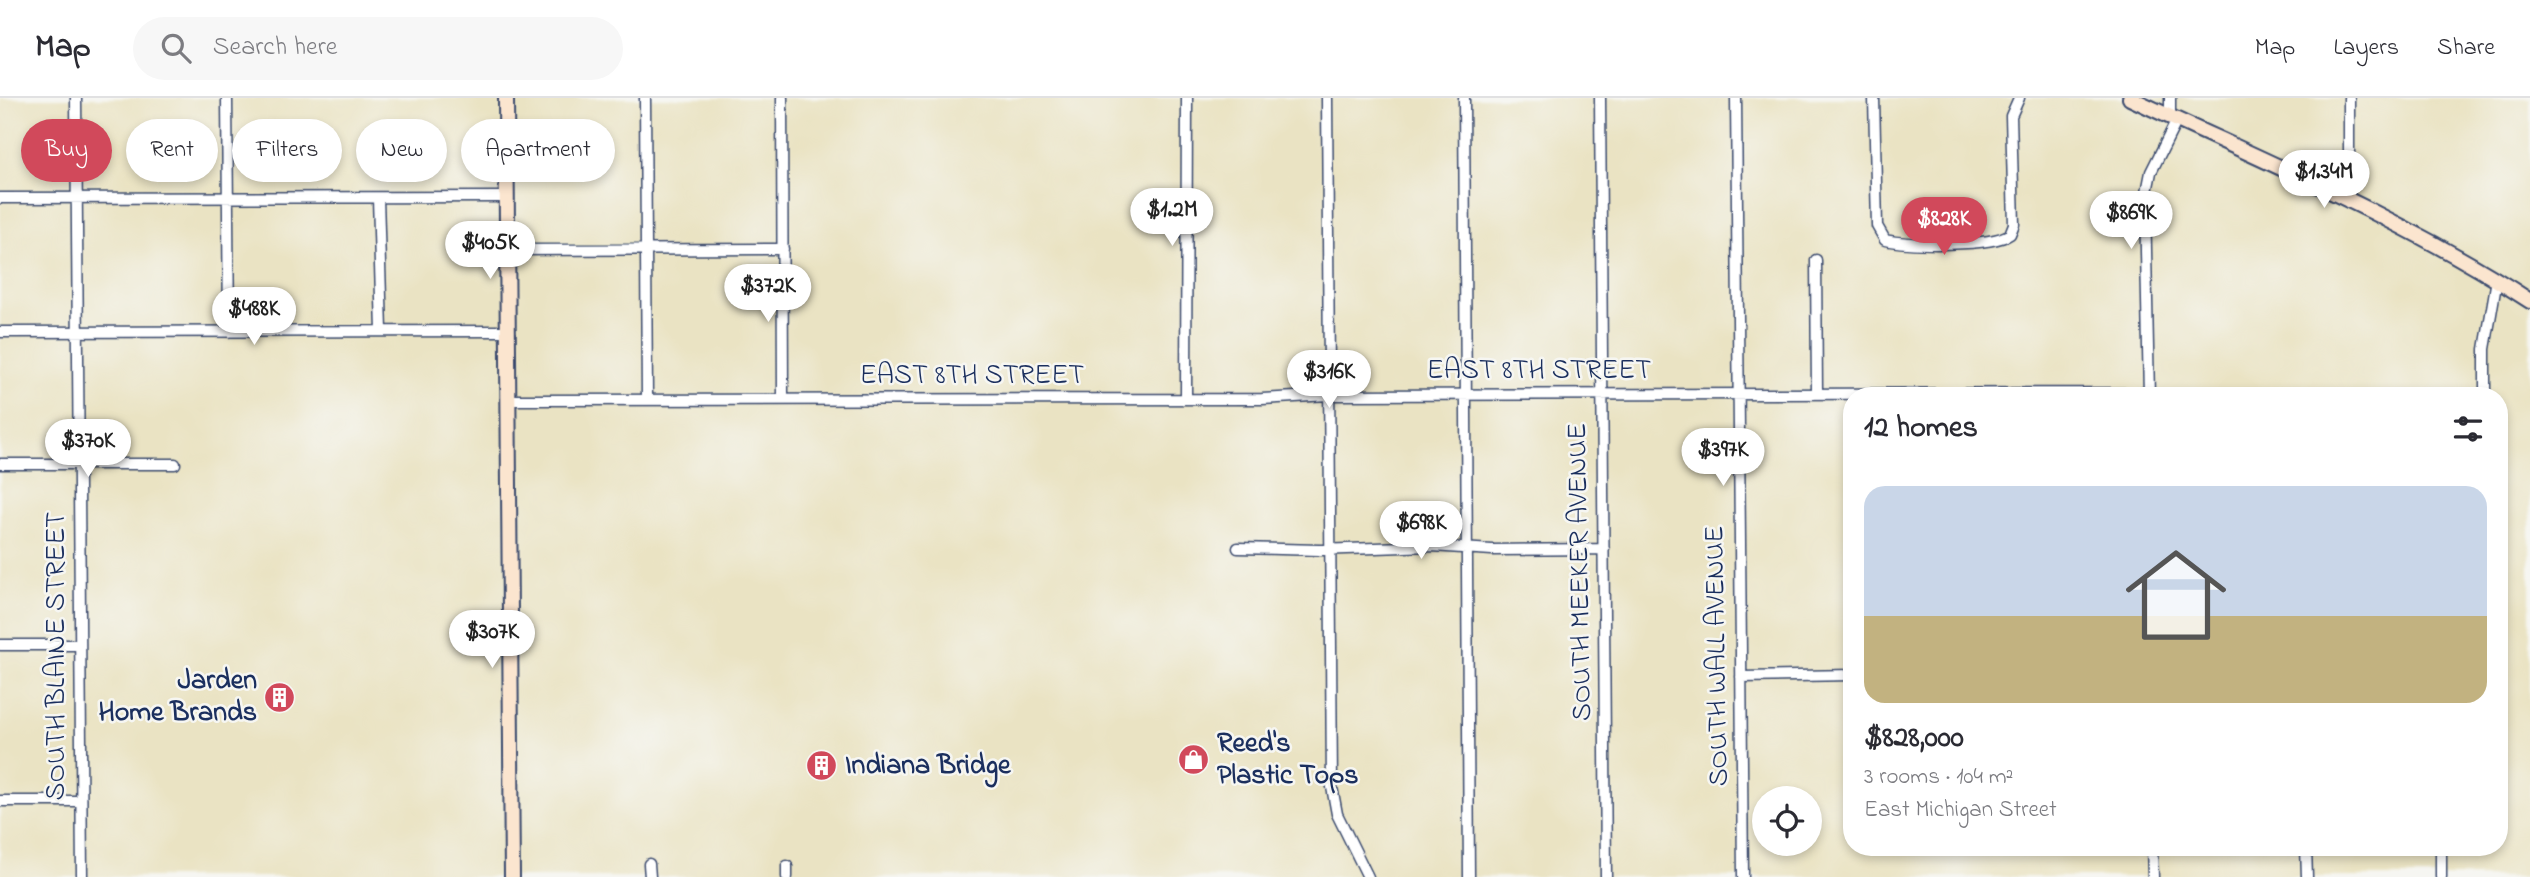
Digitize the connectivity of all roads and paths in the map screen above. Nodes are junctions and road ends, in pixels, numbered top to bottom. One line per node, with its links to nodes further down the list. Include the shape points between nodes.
1 (76, 98): 17 (street, SOUTH BLAINE STREET)
2 (227, 98): 18 (street)
3 (506, 98): 19 (street)
4 (645, 98): 25 (street)
5 (782, 98): 23 (street)
6 (1187, 98): 44 (street)
7 (1327, 98): 41 (street)
8 (1464, 98): 39 (street)
9 (1600, 98): 40 (street, SOUTH MEEKER AVENUE)
10 (1736, 98): 36 (street, SOUTH WALL AVENUE)
11 (1874, 98): 12 (street, via 1877,226 1881,237 1908,242 1992,241 2010,234 2014,224 2011,116)
12 (2019, 98)
13 (2130, 98): 16 (street)
14 (2170, 98): 16 (street)
15 (2349, 98): 22 (street)
16 (2174, 118): 22 (street); 34 (street, via 2148,181 2145,202)
17 (77, 197): 18 (street); 20 (street); 32 (street, SOUTH BLAINE STREET)
18 (228, 197): 21 (street); 33 (street)
19 (507, 197): 21 (street); 24 (street)
20 (0, 198)
21 (378, 198): 29 (street)
22 (2349, 203): 27 (street)
23 (783, 249): 25 (street); 43 (street)
24 (507, 250): 25 (street); 30 (street)
25 (647, 250): 42 (street)
26 (1816, 260): 37 (street)
27 (2497, 279): 28 (street); 35 (street, via 2485,349)
28 (2530, 301)
29 (382, 331): 30 (street); 33 (street)
30 (507, 331): 45 (street)
31 (0, 332): 32 (street)
32 (78, 332): 33 (street); 47 (street, SOUTH BLAINE STREET)
33 (229, 332)
34 (2149, 387)
35 (2485, 387)
36 (1737, 393): 37 (street, EAST 8TH STREET); 40 (street, EAST 8TH STREET); 56 (street, SOUTH WALL AVENUE)
37 (1817, 393): 38 (street, EAST 8TH STREET)
38 (1843, 393)
39 (1467, 394): 40 (street, EAST 8TH STREET); 41 (street, EAST 8TH STREET); 49 (street)
40 (1601, 394): 52 (street, SOUTH MEEKER AVENUE)
41 (1328, 395): 44 (street, EAST 8TH STREET); 51 (street)
42 (647, 399): 43 (street, EAST 8TH STREET); 45 (street, EAST 8TH STREET)
43 (783, 399): 44 (street, EAST 8TH STREET)
44 (1186, 399)
45 (508, 400): 64 (street)
46 (0, 464): 47 (street)
47 (78, 464): 48 (street); 54 (street, SOUTH BLAINE STREET)
48 (175, 464)
49 (1467, 546): 51 (street); 52 (street); 67 (street)
50 (1238, 548): 51 (street)
51 (1330, 548): 66 (street, via 1334,805)
52 (1604, 549): 68 (street, SOUTH MEEKER AVENUE)
53 (0, 645): 54 (street)
54 (80, 645): 58 (street, SOUTH BLAINE STREET)
55 (1843, 675): 56 (street)
56 (1741, 677): 69 (street, SOUTH WALL AVENUE)
57 (0, 801): 58 (street)
58 (81, 801): 63 (street, SOUTH BLAINE STREET)
59 (2152, 856): 70 (street)
60 (2306, 856): 71 (street)
61 (2441, 856): 72 (street)
62 (649, 864): 65 (street)
63 (82, 877)
64 (512, 877)
65 (650, 877)
66 (1368, 877)
67 (1469, 877)
68 (1606, 877)
69 (1743, 877)
70 (2153, 877)
71 (2307, 877)
72 (2441, 877)

